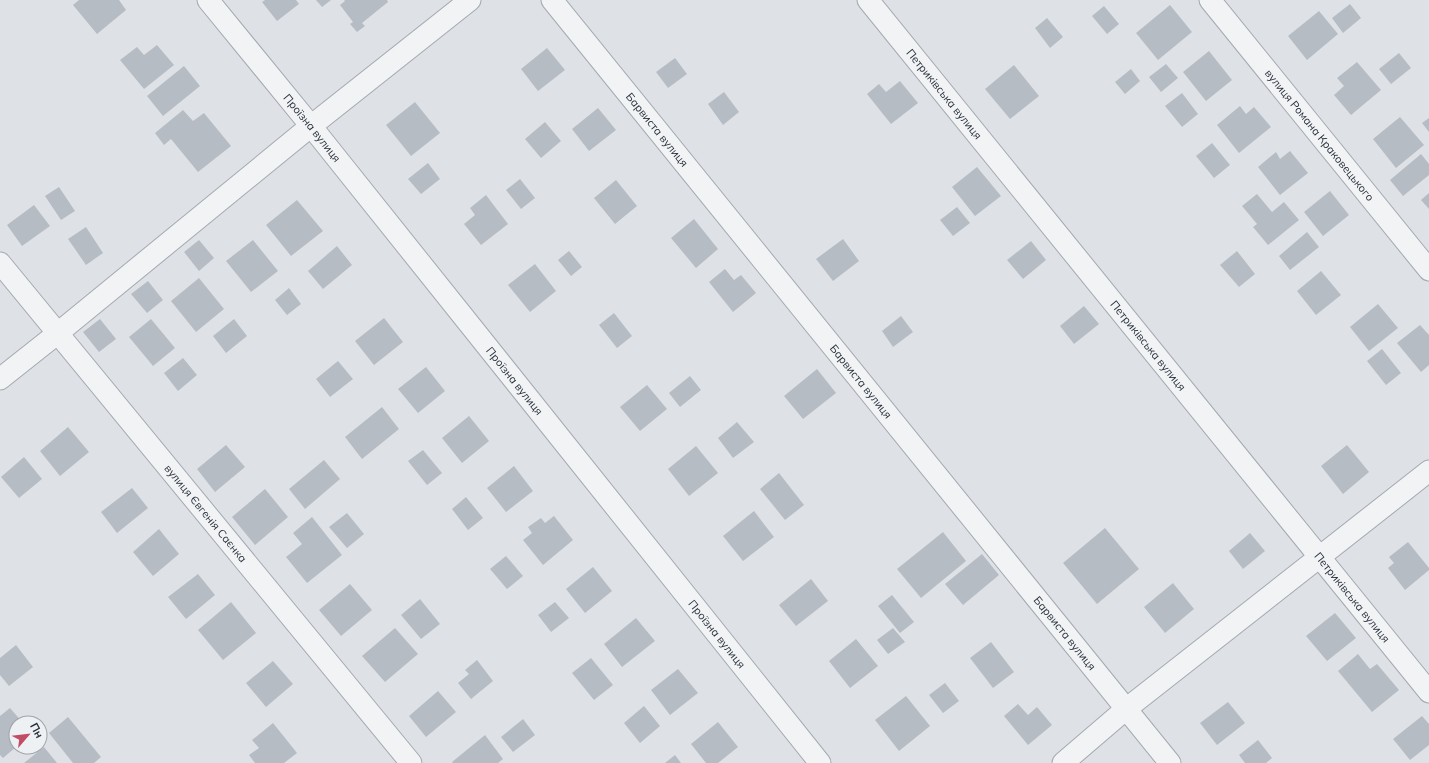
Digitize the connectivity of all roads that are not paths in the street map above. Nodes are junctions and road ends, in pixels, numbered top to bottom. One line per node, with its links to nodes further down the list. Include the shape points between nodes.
1 (208, 0): 6 (street, Проїзна вулиця)
2 (470, 0): 6 (street)
3 (552, 0): 14 (street, Барвиста вулиця)
4 (868, 0): 12 (street, Петриківська вулиця)
5 (1210, 0): 8 (street, вулиця Романа Краковецького)
6 (311, 126): 9 (street); 16 (street, Проїзна вулиця)
7 (0, 263): 9 (street, вулиця Євгенія Саєнка)
8 (1429, 270)
9 (58, 333): 10 (street); 15 (street, вулиця Євгенія Саєнка)
10 (0, 379)
11 (1429, 471): 12 (street)
12 (1320, 557): 13 (street, Петриківська вулиця); 14 (street)
13 (1429, 692)
14 (1126, 709): 17 (street); 18 (street, Барвиста вулиця)
15 (411, 763)
16 (820, 763)
17 (1063, 763)
18 (1170, 763)

